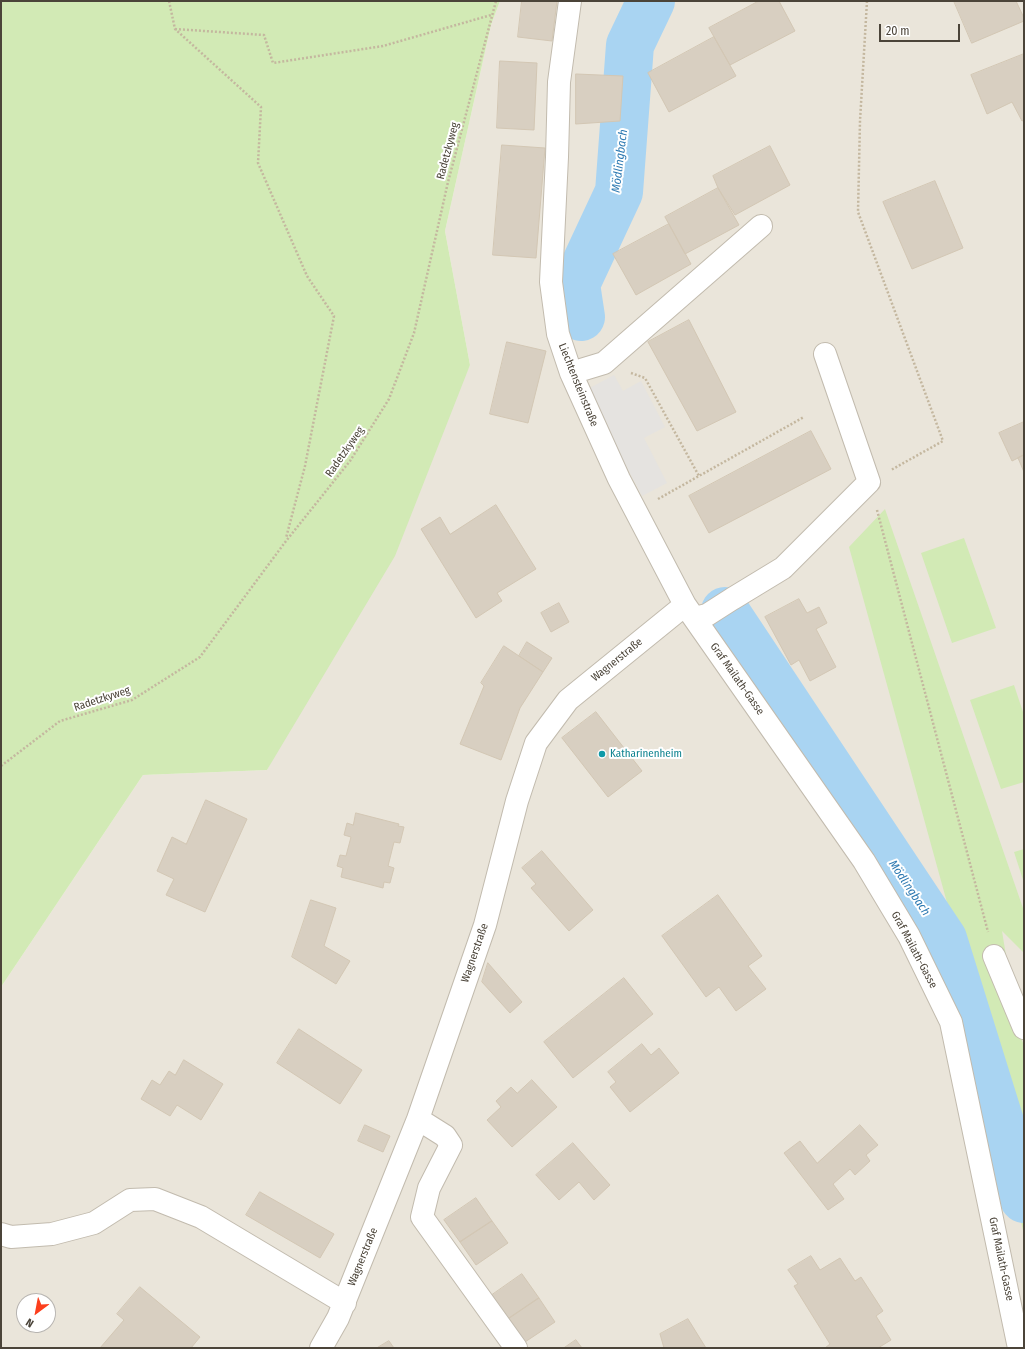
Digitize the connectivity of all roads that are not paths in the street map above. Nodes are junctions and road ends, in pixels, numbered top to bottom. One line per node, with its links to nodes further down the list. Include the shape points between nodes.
1 (570, 1): 4 (street, Liechtensteinstraße, via 559,82 551,282 558,334)
2 (761, 226): 4 (street, via 604,363)
3 (825, 354): 5 (street, Wagnerstraße, via 870,482 783,568 732,599)
4 (571, 373): 5 (street, Liechtensteinstraße, via 604,435 618,479)
5 (696, 613): 8 (street, Wagnerstraße, via 568,700 536,743 517,801 485,925); 13 (street, Graf Mailath-Gasse, via 864,861 909,936 951,1022)
6 (994, 956): 7 (street)
7 (1024, 1028)
8 (418, 1119): 10 (street, Wagnerstraße); 12 (street, via 445,1136 451,1145 429,1188 422,1217)
9 (1, 1234): 10 (street, via 11,1237 52,1234 94,1223 130,1200 155,1199 201,1217)
10 (345, 1303): 11 (street, Wagnerstraße)
11 (321, 1348)
12 (516, 1348)
13 (1019, 1348)

